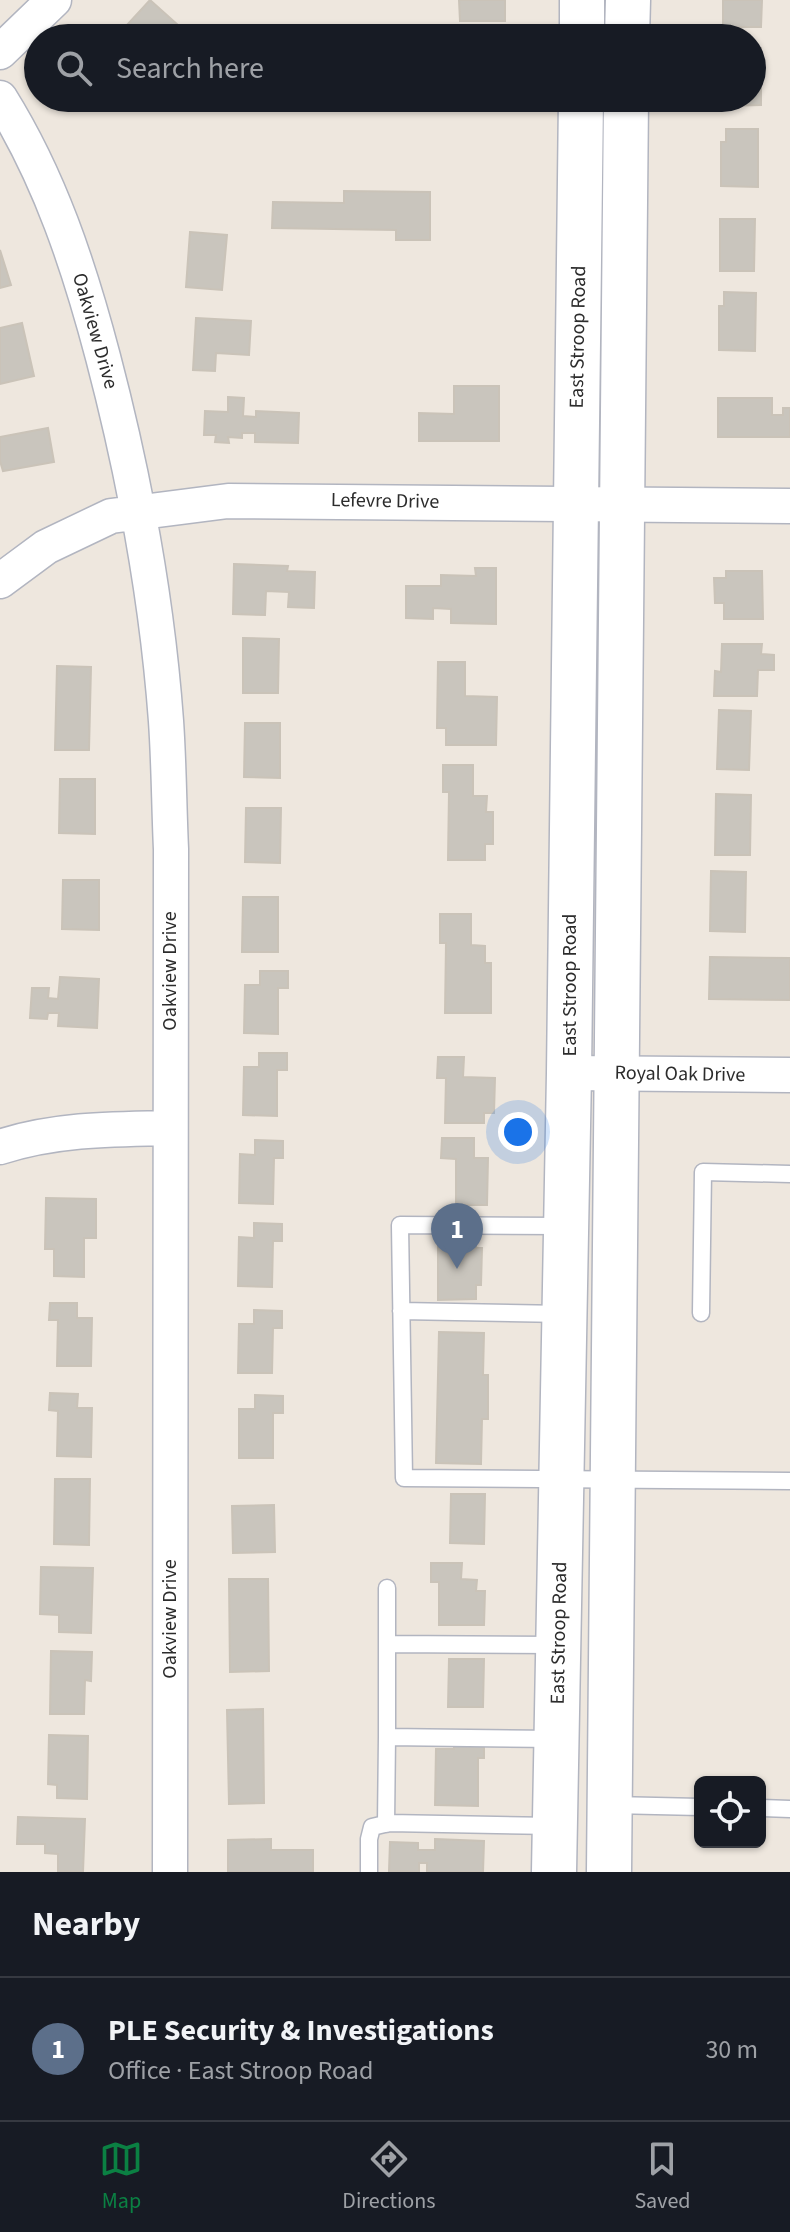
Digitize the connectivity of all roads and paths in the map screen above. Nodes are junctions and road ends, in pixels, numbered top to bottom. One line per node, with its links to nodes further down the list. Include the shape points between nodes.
1 (54, 0): 4 (street)
2 (582, 0): 5 (main road)
3 (628, 0): 6 (main road)
4 (29, 24)
5 (582, 24)
6 (627, 24)
7 (24, 29): 8 (street)
8 (0, 52)
9 (0, 98): 15 (street, Oakview Drive, via 37,161 63,223 121,426)
10 (581, 112): 12 (main road, East Stroop Road)
11 (626, 112): 13 (main road)
12 (576, 502): 13 (street, Lefevre Drive); 15 (street, Lefevre Drive, via 258,500); 17 (main road, East Stroop Road)
13 (621, 503): 14 (street, Lefevre Drive); 18 (main road)
14 (790, 506)
15 (137, 512): 16 (street, Lefevre Drive, via 93,523 46,547); 20 (street, Oakview Drive, via 166,721)
16 (0, 581)
17 (569, 1073): 18 (street, Royal Oak Drive); 23 (main road, East Stroop Road)
18 (615, 1073): 19 (street, Royal Oak Drive); 28 (main road)
19 (790, 1075)
20 (170, 1128): 21 (street, via 90,1129); 41 (street, Oakview Drive)
21 (0, 1147)
22 (790, 1174): 25 (lane, via 703,1172)
23 (566, 1226): 24 (lane, via 400,1225); 26 (main road, East Stroop Road)
24 (401, 1311): 26 (lane); 27 (lane, via 404,1478)
25 (701, 1313)
26 (564, 1314): 27 (main road, East Stroop Road)
27 (561, 1478): 28 (lane); 32 (main road, East Stroop Road)
28 (613, 1479): 29 (lane); 35 (main road)
29 (790, 1481)
30 (387, 1588): 31 (lane)
31 (387, 1644): 32 (lane); 33 (lane)
32 (559, 1645): 34 (main road, East Stroop Road)
33 (387, 1737): 34 (lane); 39 (lane)
34 (558, 1739): 40 (main road, East Stroop Road)
35 (610, 1805): 36 (lane); 44 (main road)
36 (694, 1807)
37 (766, 1808): 38 (lane)
38 (790, 1809)
39 (386, 1824): 40 (lane); 42 (lane, via 372,1827)
40 (556, 1826): 43 (main road, East Stroop Road)
41 (170, 1872)
42 (369, 1872)
43 (554, 1872)
44 (609, 1872)

